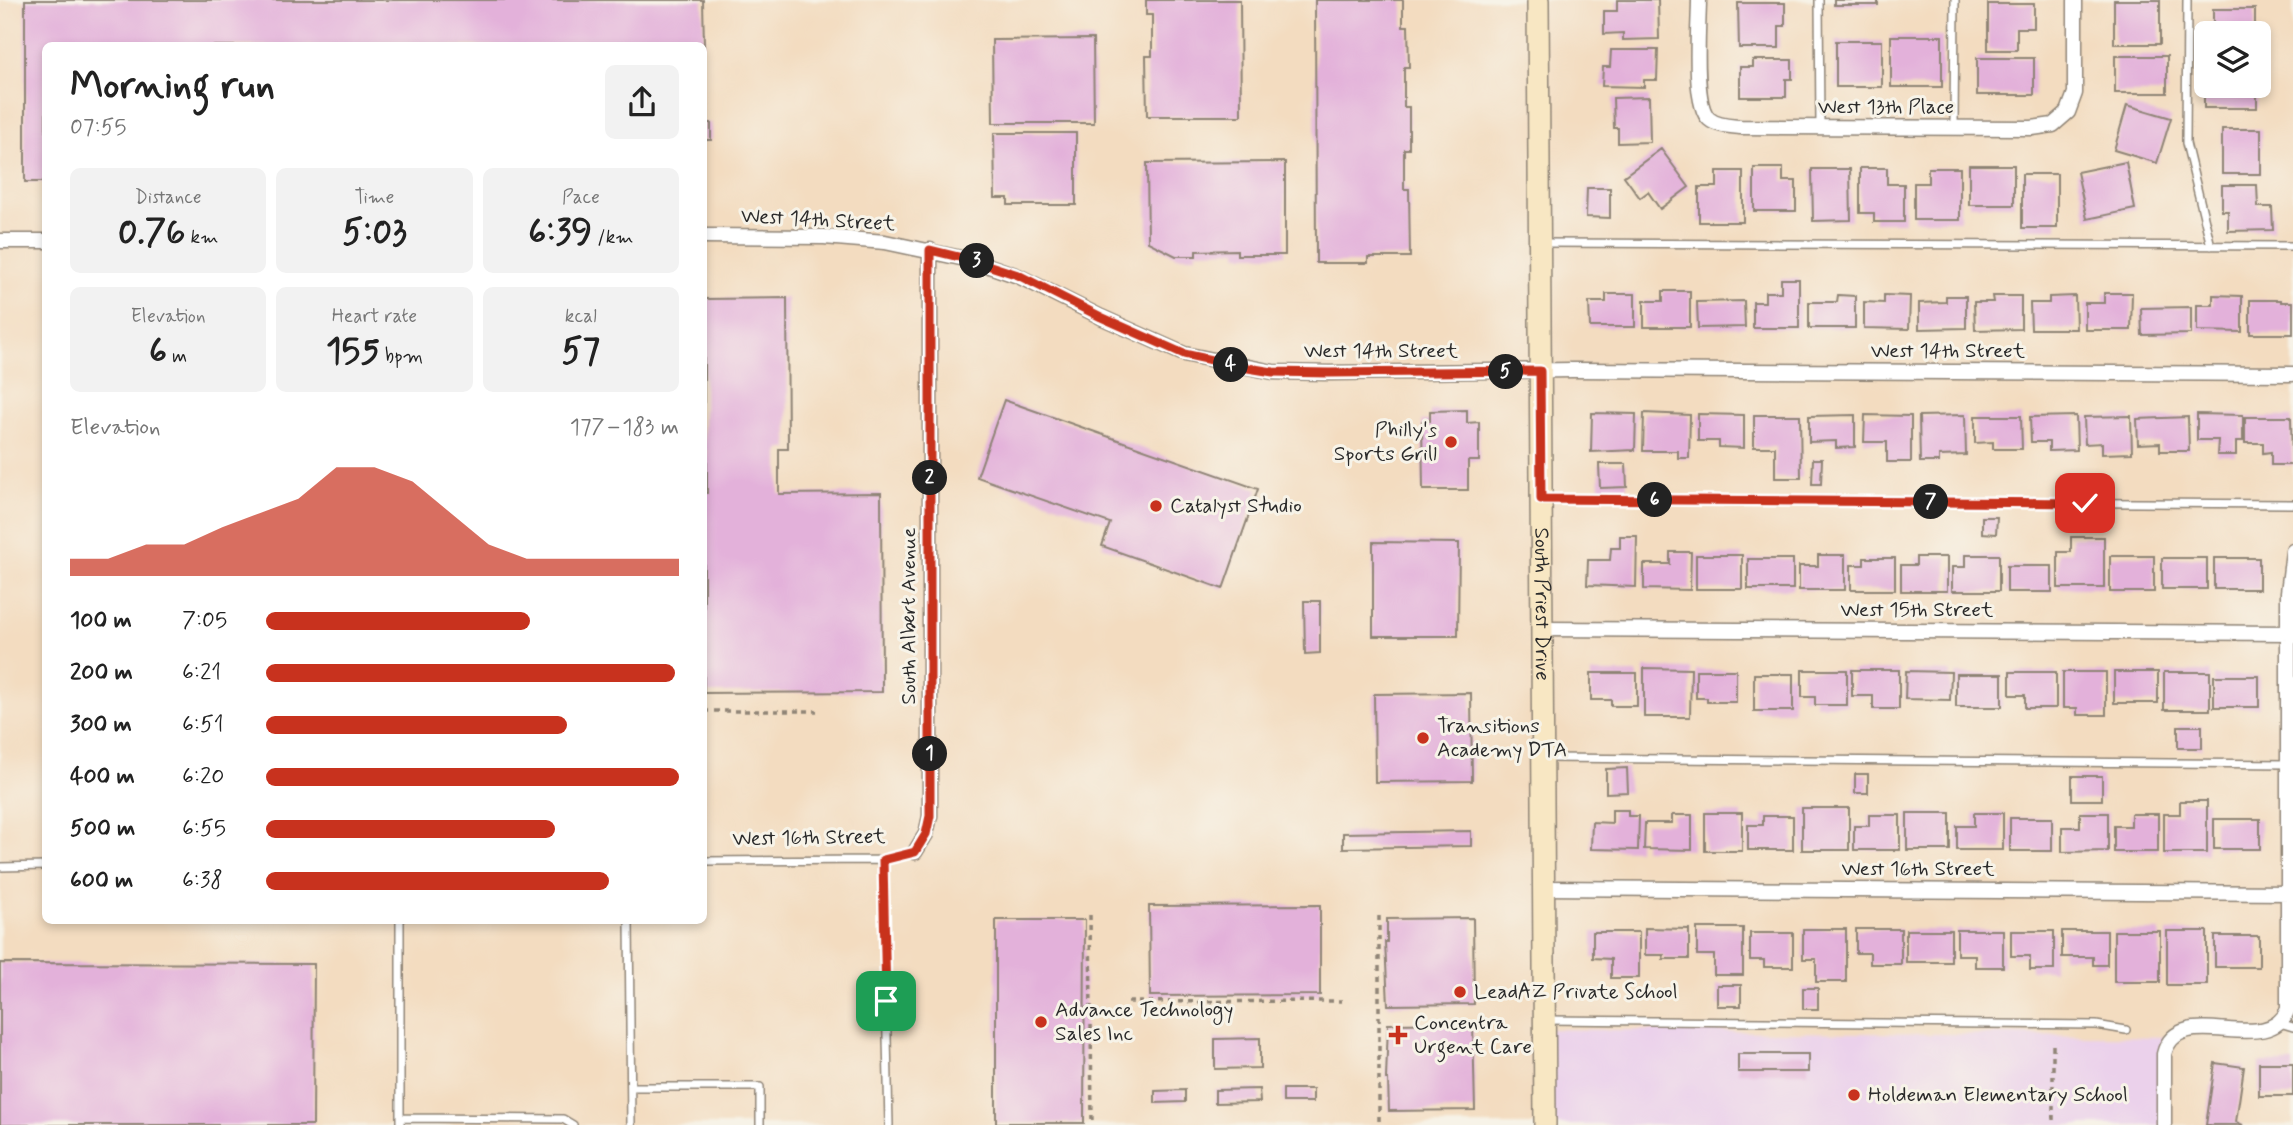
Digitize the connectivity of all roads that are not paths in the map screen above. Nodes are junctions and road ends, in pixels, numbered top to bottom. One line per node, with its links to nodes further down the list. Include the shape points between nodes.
1 (1538, 0): 12 (main road, South Priest Drive)
2 (1699, 0): 7 (street, West 13th Place, via 1699,91 1709,119 1729,126)
3 (1819, 0): 7 (lane)
4 (1955, 0): 8 (lane)
5 (2075, 0): 8 (street, West 13th Place, via 2075,93 2062,120 2043,127)
6 (2187, 0): 13 (lane, via 2186,143)
7 (1820, 127): 8 (street, West 13th Place)
8 (1954, 128)
9 (707, 236): 15 (street, West 14th Street, via 824,237)
10 (0, 241): 11 (street)
11 (42, 241)
12 (1539, 243): 13 (lane); 16 (main road, South Priest Drive)
13 (2211, 246): 14 (lane)
14 (2293, 246)
15 (930, 250): 16 (street, West 14th Street, via 1018,275 1184,354 1248,368 1329,373); 25 (street, South Albert Avenue, via 930,816)
16 (1540, 371): 17 (street, West 14th Street); 18 (main road, South Priest Drive)
17 (2293, 374)
18 (1541, 499): 19 (lane); 21 (main road, South Priest Drive)
19 (2293, 504)
20 (2293, 551): 22 (street, via 2288,592)
21 (1541, 629): 22 (street, West 15th Street); 23 (main road, South Priest Drive)
22 (2291, 634): 24 (street)
23 (1542, 758): 24 (lane); 30 (main road, South Priest Drive)
24 (2290, 764): 31 (street)
25 (915, 852): 26 (lane, West 16th Street)
26 (883, 860): 27 (lane, West 16th Street); 42 (lane)
27 (707, 861)
28 (42, 866): 29 (lane)
29 (0, 867)
30 (1543, 888): 31 (street, West 16th Street); 34 (main road, South Priest Drive)
31 (2290, 893): 35 (street)
32 (400, 924): 38 (lane)
33 (629, 924): 37 (lane)
34 (1544, 1020): 36 (lane, via 2096,1025); 43 (main road, South Priest Drive)
35 (2287, 1025): 44 (street, via 2265,1030 2189,1030 2172,1037 2164,1054)
36 (2126, 1030)
37 (631, 1087): 40 (lane); 41 (lane, via 760,1087)
38 (400, 1121): 39 (lane, via 564,1119)
39 (573, 1125)
40 (631, 1125)
41 (761, 1125)
42 (889, 1125)
43 (1545, 1125)
44 (2164, 1125)

